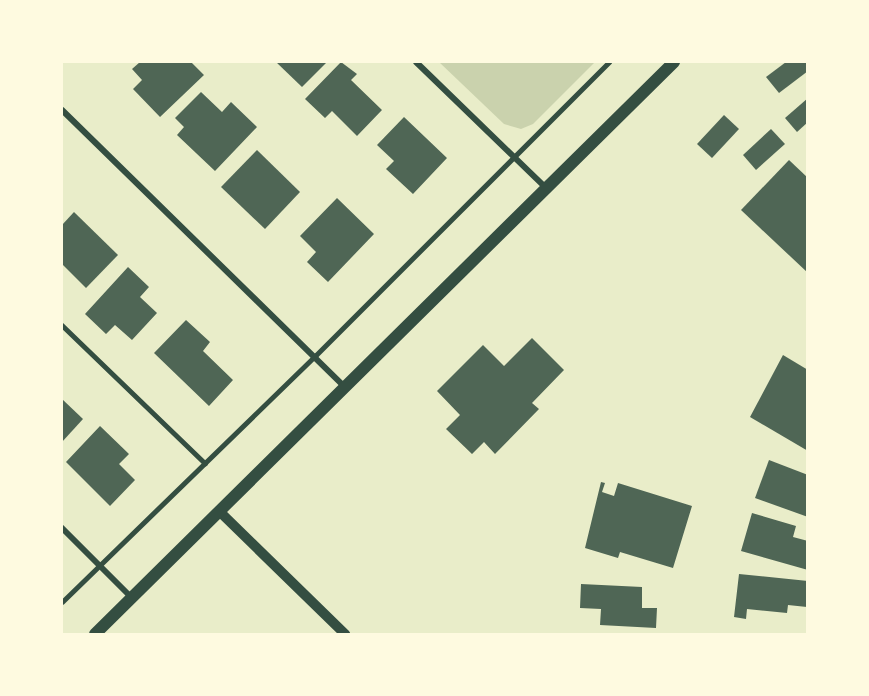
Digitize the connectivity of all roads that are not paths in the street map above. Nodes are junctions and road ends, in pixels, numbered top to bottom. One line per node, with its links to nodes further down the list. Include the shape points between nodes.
1 (416, 62): 5 (street)
2 (609, 62): 5 (lane)
3 (674, 62): 6 (main road)
4 (62, 110): 8 (street)
5 (514, 156): 6 (street); 8 (lane)
6 (546, 188): 9 (main road)
7 (62, 325): 10 (lane)
8 (315, 356): 9 (street); 10 (lane)
9 (346, 387): 11 (main road)
10 (205, 463): 13 (lane)
11 (220, 512): 14 (main road); 17 (street)
12 (62, 528): 13 (street)
13 (99, 565): 14 (street); 15 (lane)
14 (132, 598): 16 (main road)
15 (62, 602)
16 (95, 634)
17 (345, 634)

